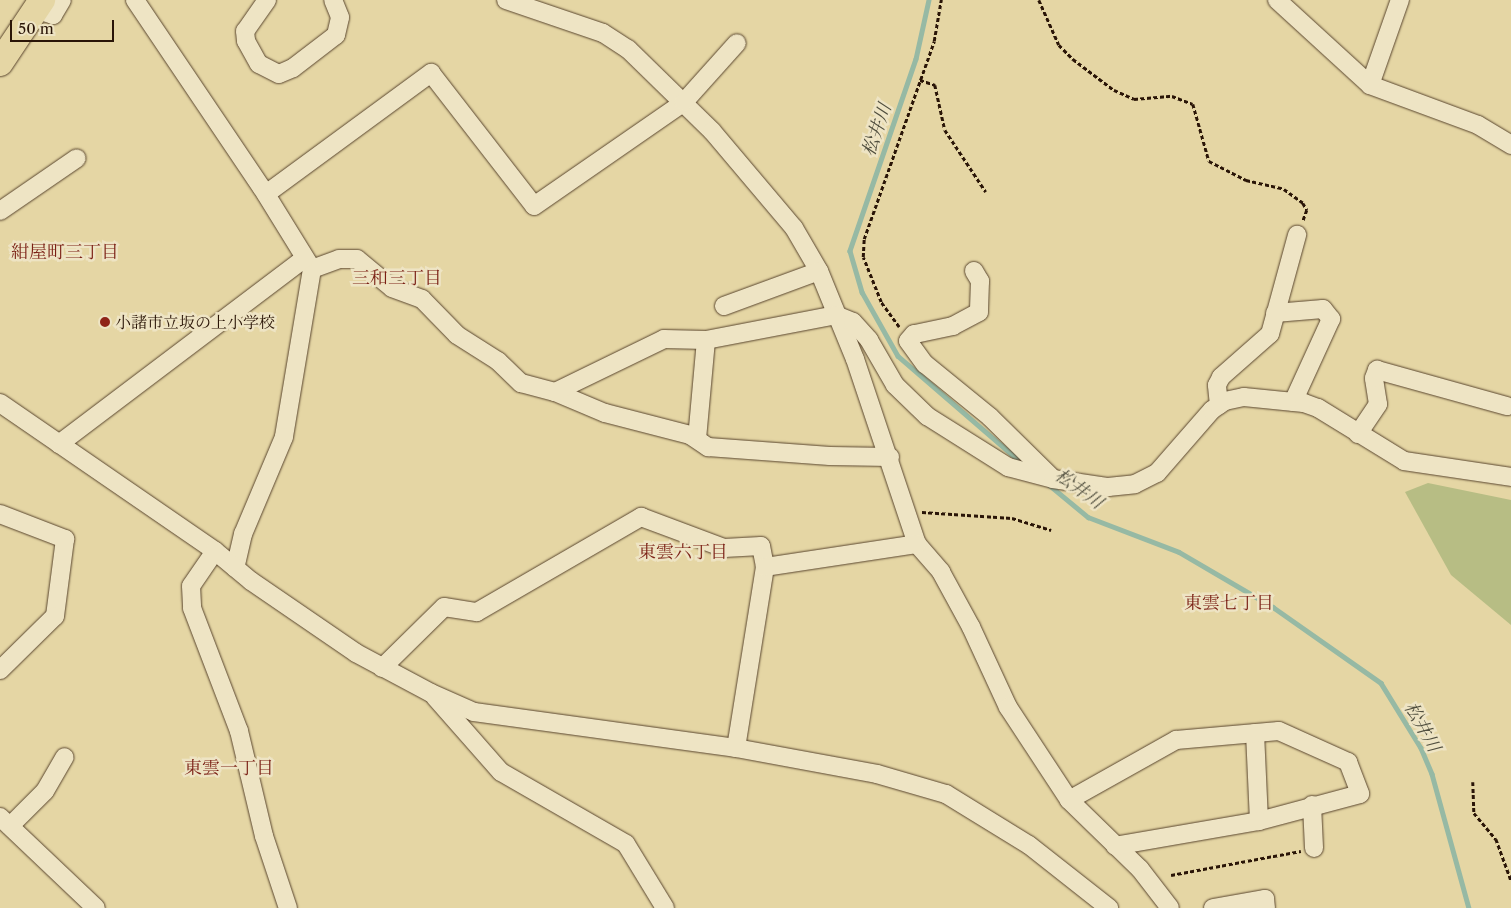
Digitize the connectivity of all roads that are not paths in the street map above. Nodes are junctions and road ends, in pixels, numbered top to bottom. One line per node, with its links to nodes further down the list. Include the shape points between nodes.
1 (62, 0): 8 (street, via 53,15)
2 (135, 0): 15 (street)
3 (267, 0): 4 (street, via 245,32 246,42 259,64 279,74 293,68 336,35 340,17)
4 (333, 0)
5 (506, 0): 12 (street, via 603,33 639,59)
6 (1277, 0): 11 (street)
7 (1400, 0): 11 (street)
8 (39, 5): 10 (highway)
9 (737, 43): 12 (street)
10 (0, 63)
11 (1370, 85): 13 (street, via 1478,125)
12 (684, 102): 15 (street, via 534,206 431,73); 19 (street, via 794,228)
13 (1511, 145)
14 (77, 158): 16 (street)
15 (266, 194): 18 (street)
16 (0, 211)
17 (1297, 235): 22 (street)
18 (309, 264): 25 (street, via 357,259 392,288 422,299 457,335 498,361 521,384); 32 (street); 40 (street, via 284,437 243,534)
19 (819, 270): 21 (street); 23 (street)
20 (974, 271): 35 (street, via 980,281 979,312 954,326 914,334 908,341 925,364 990,418)
21 (724, 306)
22 (1276, 313): 27 (street, via 1323,309 1331,319); 28 (street, via 1270,334 1221,377 1217,385)
23 (836, 315): 24 (street); 33 (street); 35 (street, via 853,322 869,340 895,385 927,416 1008,467)
24 (706, 340): 25 (street, via 664,339 655,342 594,375); 31 (street)
25 (554, 392): 31 (street, via 605,413 690,435)
26 (0, 402): 32 (street)
27 (1293, 402): 28 (street, via 1244,397); 30 (street, via 1318,408)
28 (1219, 405): 35 (street, via 1157,473 1135,484 1108,487)
29 (1507, 406): 30 (street, via 1377,370 1374,378 1378,404)
30 (1358, 434): 34 (street, via 1404,461)
31 (697, 440): 33 (street, via 708,447)
32 (59, 444): 38 (street)
33 (890, 457): 37 (street)
34 (1511, 477)
35 (1053, 479)
36 (0, 514): 42 (street, via 65,539 55,616)
37 (917, 544): 39 (street); 47 (street, via 941,572 1008,707)
38 (215, 551): 40 (street); 54 (street, via 191,586 192,608 239,731 264,836)
39 (764, 567): 41 (street, via 761,546 724,548 641,517 477,612 444,607); 45 (street)
40 (234, 568): 41 (street)
41 (382, 668): 43 (street)
42 (0, 670)
43 (431, 693): 45 (street, via 474,712); 55 (street, via 501,772 626,844)
44 (1254, 733): 47 (street, via 1176,740); 48 (street, via 1279,731 1348,762 1360,794); 50 (street)
45 (736, 748): 56 (street, via 877,774 946,794 1029,845)
46 (65, 757): 49 (street, via 45,791)
47 (1069, 800): 51 (street)
48 (1312, 805): 50 (street); 52 (street)
49 (5, 821): 53 (street)
50 (1259, 821): 51 (street)
51 (1115, 846): 57 (street, via 1140,869)
52 (1314, 848)
53 (96, 908)
54 (288, 908)
55 (664, 908)
56 (1109, 908)
57 (1170, 908)
58 (1213, 908): 59 (street, via 1265,899)
59 (1266, 908)

